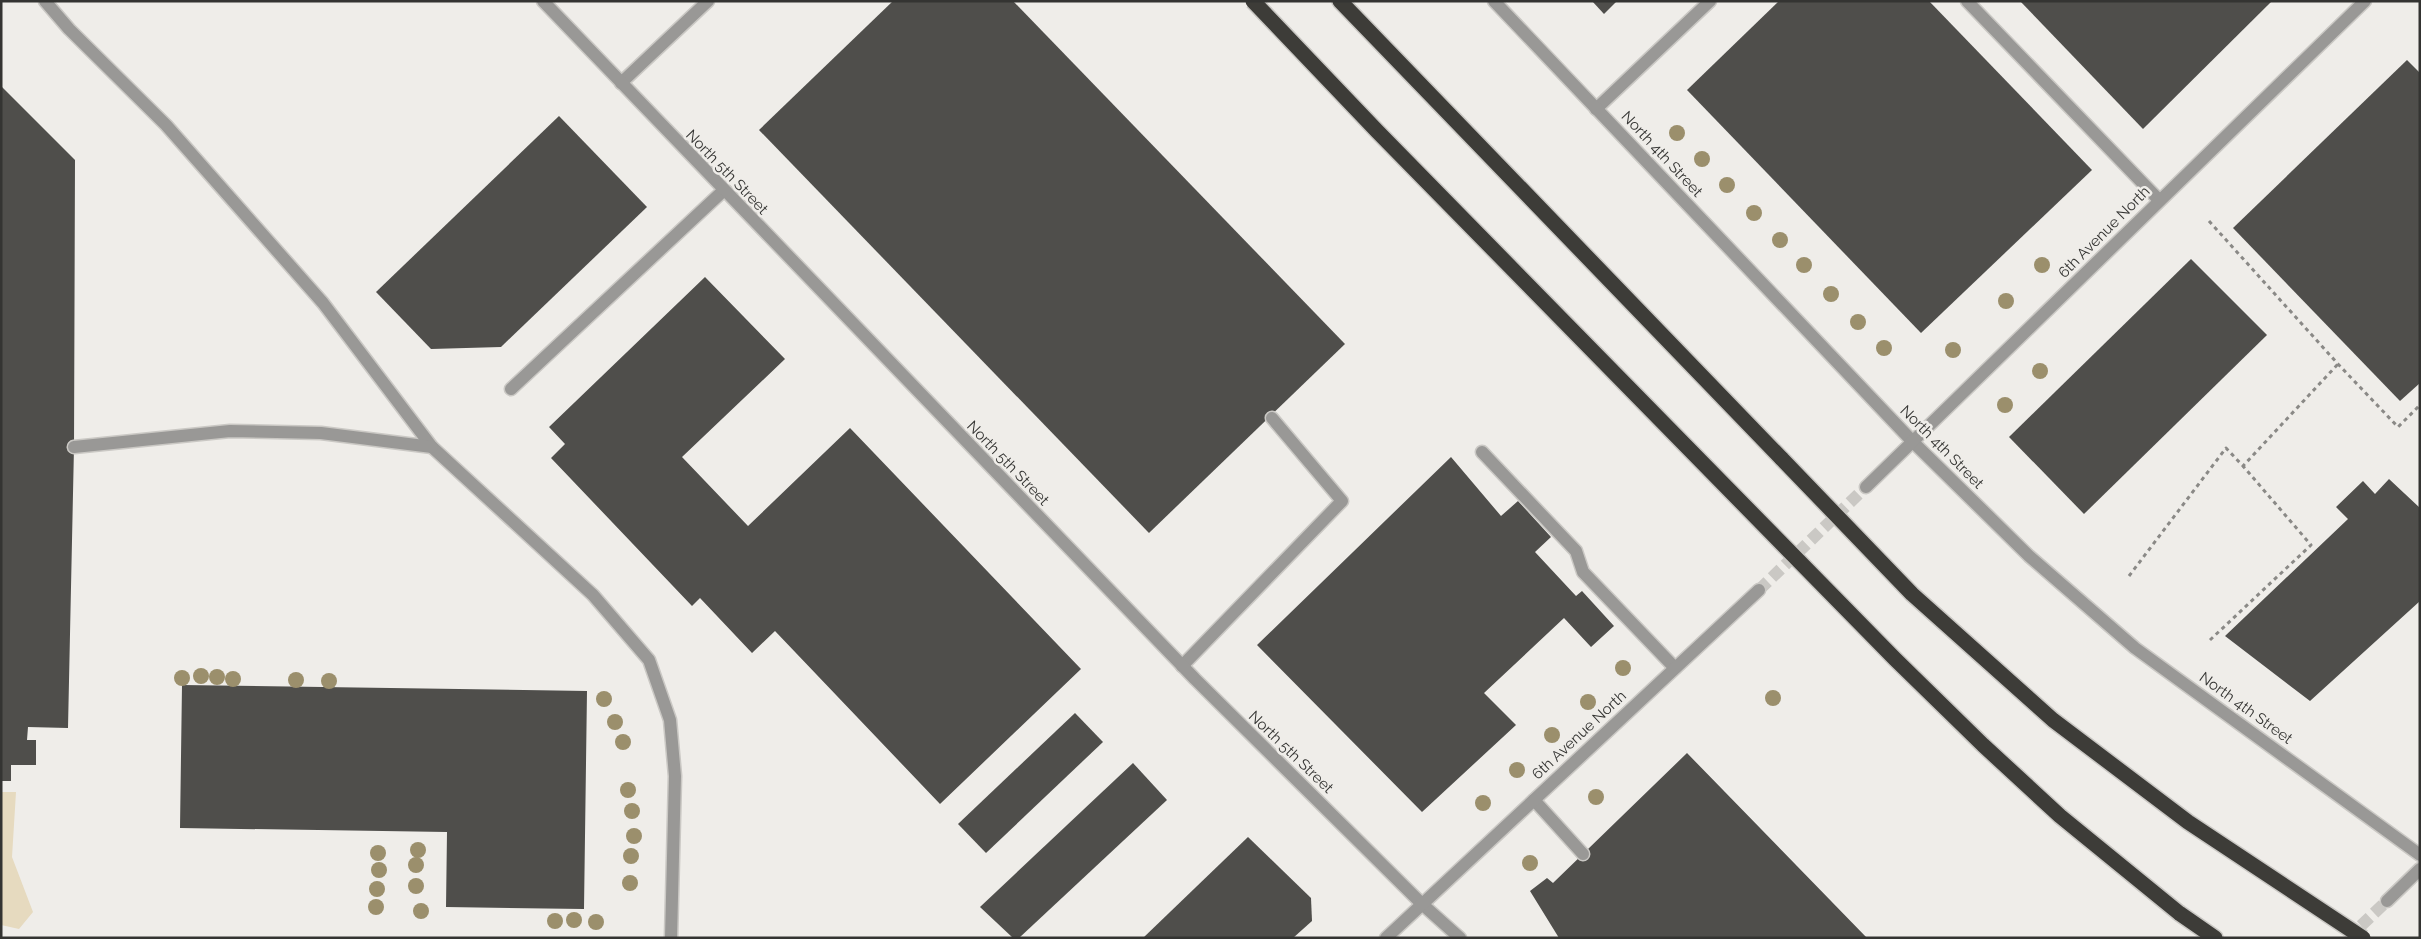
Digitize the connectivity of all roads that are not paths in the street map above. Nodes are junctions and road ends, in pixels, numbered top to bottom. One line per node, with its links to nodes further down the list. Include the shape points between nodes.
1 (45, 1): 18 (street, via 166,125 323,303)
2 (542, 1): 10 (street, North 5th Street)
3 (708, 1): 10 (street)
4 (1253, 1): 30 (highway, bridge, via 1895,659 2060,816)
5 (1340, 1): 36 (highway, bridge, via 1912,594 2053,720 2120,772 2188,822)
6 (1494, 1): 11 (street, North 4th Street)
7 (1710, 1): 11 (street)
8 (1967, 1): 13 (street)
9 (2365, 1): 13 (street, 6th Avenue North)
10 (621, 83): 12 (street, North 5th Street)
11 (1596, 109): 16 (street, North 4th Street)
12 (723, 191): 14 (street); 22 (street, North 5th Street)
13 (2159, 200): 16 (street, 6th Avenue North)
14 (511, 390)
15 (1272, 418): 22 (street, via 1342,501)
16 (1913, 442): 20 (street, 6th Avenue North); 26 (street, North 4th Street, via 2029,556 2135,648)
17 (74, 447): 18 (street, via 230,430 321,433)
18 (432, 447): 31 (street, via 593,595 649,660 670,720 674,767)
19 (1482, 452): 23 (street, via 1576,551 1583,572)
20 (1866, 487)
21 (1759, 590): 23 (street, 6th Avenue North)
22 (1182, 666): 29 (street, North 5th Street)
23 (1675, 668): 24 (street, 6th Avenue North)
24 (1534, 800): 25 (street); 29 (street, 6th Avenue North)
25 (1583, 854)
26 (2420, 855)
27 (2420, 870): 28 (street)
28 (2387, 901)
29 (1422, 904): 32 (street, 6th Avenue North); 33 (street, North 5th Street)
30 (2179, 913): 34 (highway); 35 (highway)
31 (671, 938)
32 (1386, 938)
33 (1460, 938)
34 (2210, 938)
35 (2215, 938)
36 (2363, 938)

